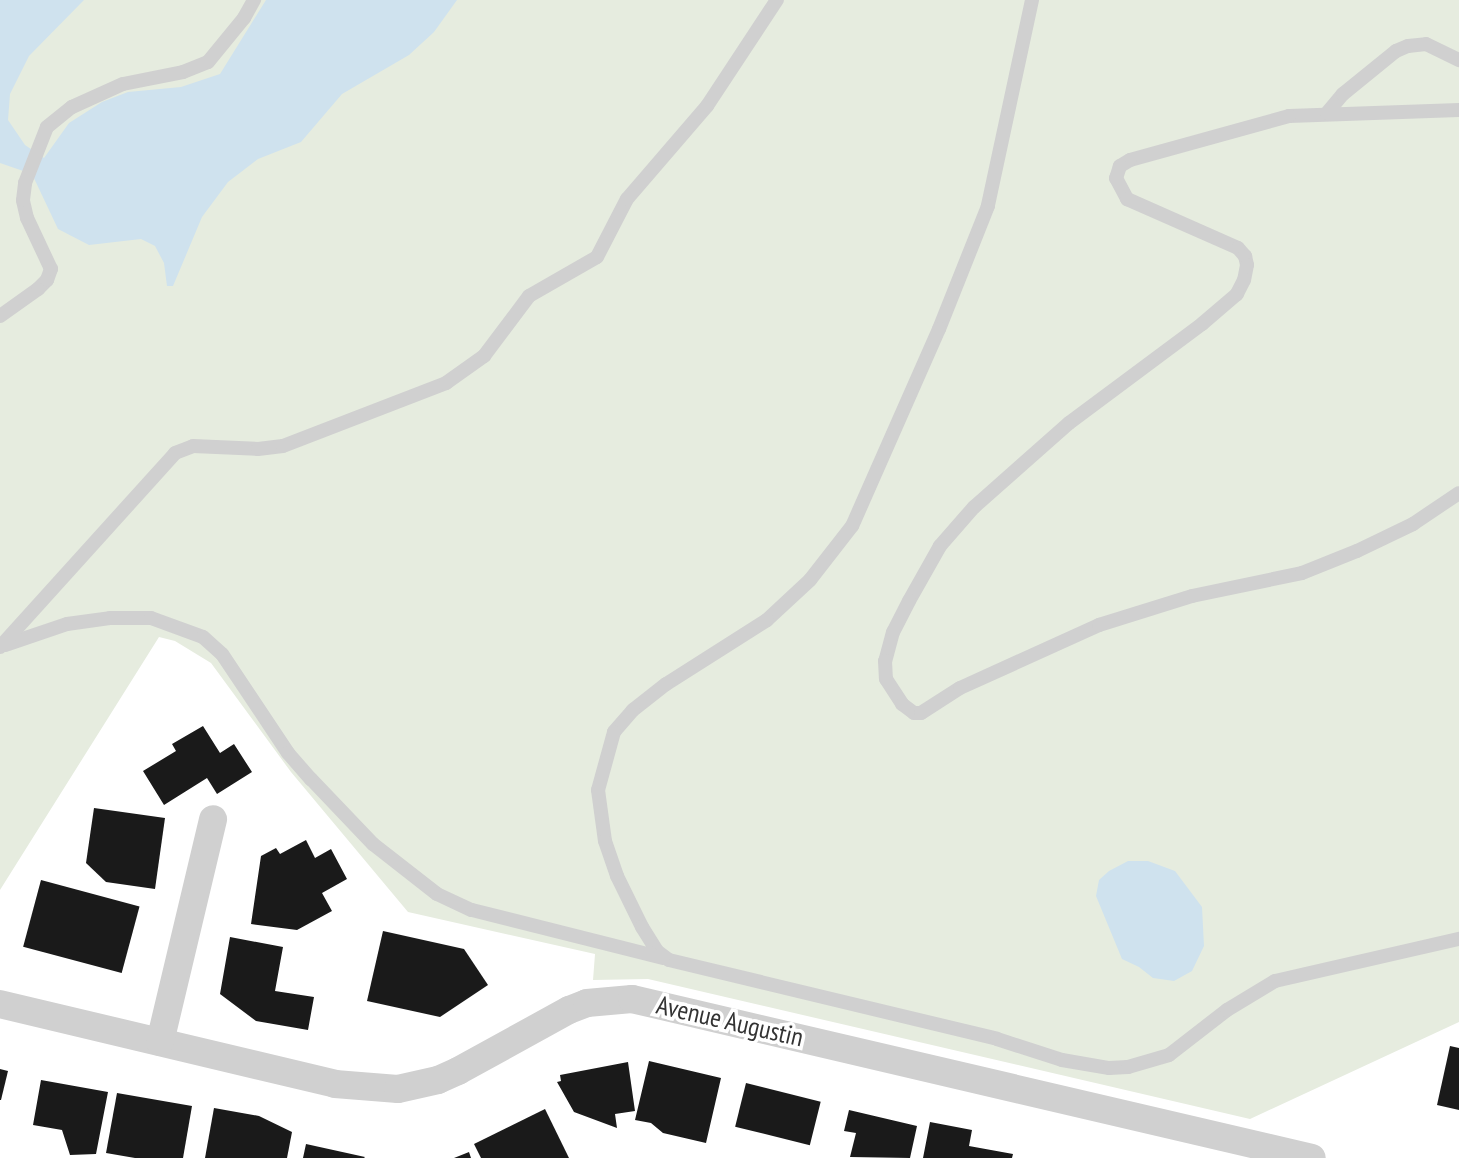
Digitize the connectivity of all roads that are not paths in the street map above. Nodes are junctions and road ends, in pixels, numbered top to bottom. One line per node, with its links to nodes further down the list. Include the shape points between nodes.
1 (254, 0): 7 (lane, via 208,62 123,84 72,107 47,127 23,200 51,269 38,289)
2 (777, 0): 11 (lane, via 707,106 627,199 597,257 529,296 484,356 446,383 283,446 192,446 175,453 0,647 67,624 110,618 151,618 203,637 222,654 303,770 373,844 429,888 472,910)
3 (1032, 0): 11 (lane, via 988,206 852,526 810,580 767,620 666,684 614,732 598,790 605,841 642,927 657,951)
4 (1459, 60): 6 (lane, via 1426,44 1408,46 1343,94)
5 (1459, 110): 6 (lane)
6 (1327, 113): 8 (lane, via 1257,123 1120,166 1116,178 1127,199 1238,248 1247,265 1244,281 1237,294 1202,324 1069,423 974,507 940,546 892,632 886,679 902,704 921,713 960,688 1099,625 1192,596 1302,573 1357,551 1413,524)
7 (0, 316)
8 (1459, 493)
9 (213, 819): 13 (street)
10 (1459, 939): 11 (lane, via 1275,981 1227,1010 1170,1055 1109,1068)
11 (669, 960)
12 (0, 1004): 13 (street, Avenue Augustin)
13 (160, 1042): 14 (street, Avenue Augustin, via 335,1084 398,1089 458,1072 587,1003 632,999)
14 (1312, 1158)

